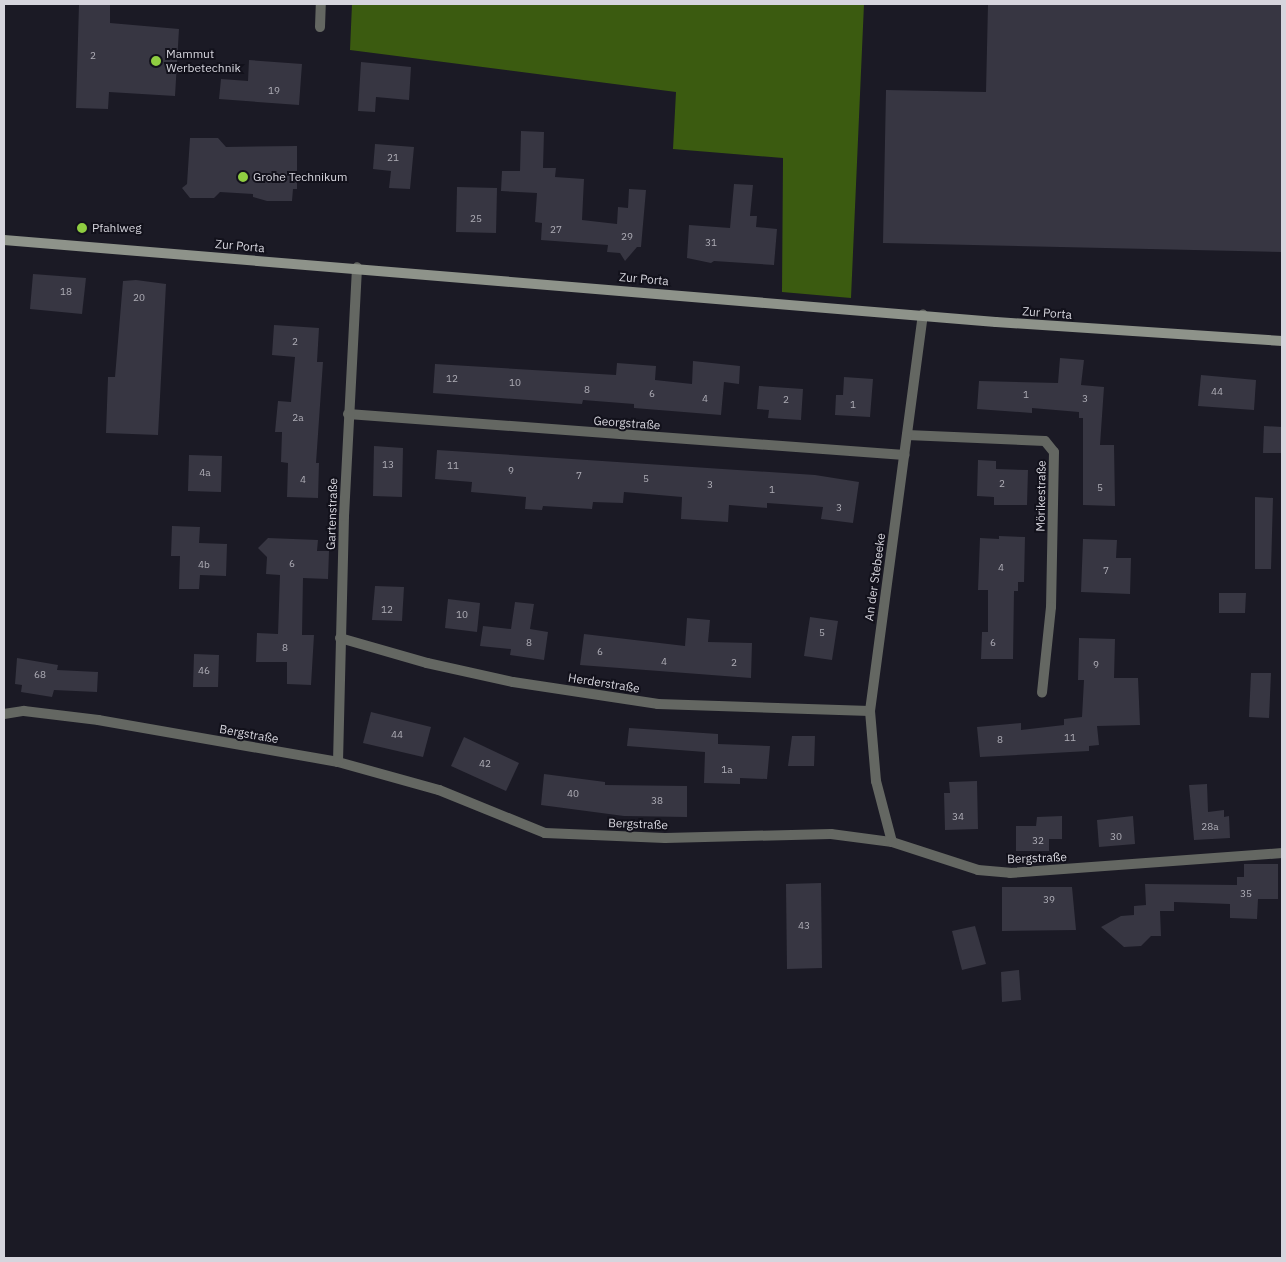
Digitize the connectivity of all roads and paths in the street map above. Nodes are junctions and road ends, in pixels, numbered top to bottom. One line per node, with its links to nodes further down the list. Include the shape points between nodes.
1 (321, 4): 2 (street)
2 (320, 27)
3 (4, 240): 4 (main road, Zur Porta)
4 (356, 267): 5 (main road, Zur Porta); 7 (street, Gartenstraße)
5 (923, 315): 6 (main road, Zur Porta); 8 (street, An der Stebeeke)
6 (1282, 341)
7 (348, 414): 9 (street, Georgstraße); 10 (street, Gartenstraße)
8 (907, 435): 9 (street, An der Stebeeke); 11 (street, Mörikestraße, via 1045,441 1054,452 1052,607)
9 (904, 455): 12 (street, An der Stebeeke)
10 (340, 638): 12 (street, Herderstraße, via 426,663 513,682 658,704); 14 (street, Gartenstraße)
11 (1042, 693)
12 (870, 711): 15 (street, An der Stebeeke, via 876,781)
13 (4, 714): 14 (street, Bergstraße, via 24,711 98,720)
14 (338, 762): 15 (street, Bergstraße, via 439,790 545,833 665,838 831,834)
15 (892, 842): 16 (street, Bergstraße, via 978,870 1010,873)
16 (1282, 853)

